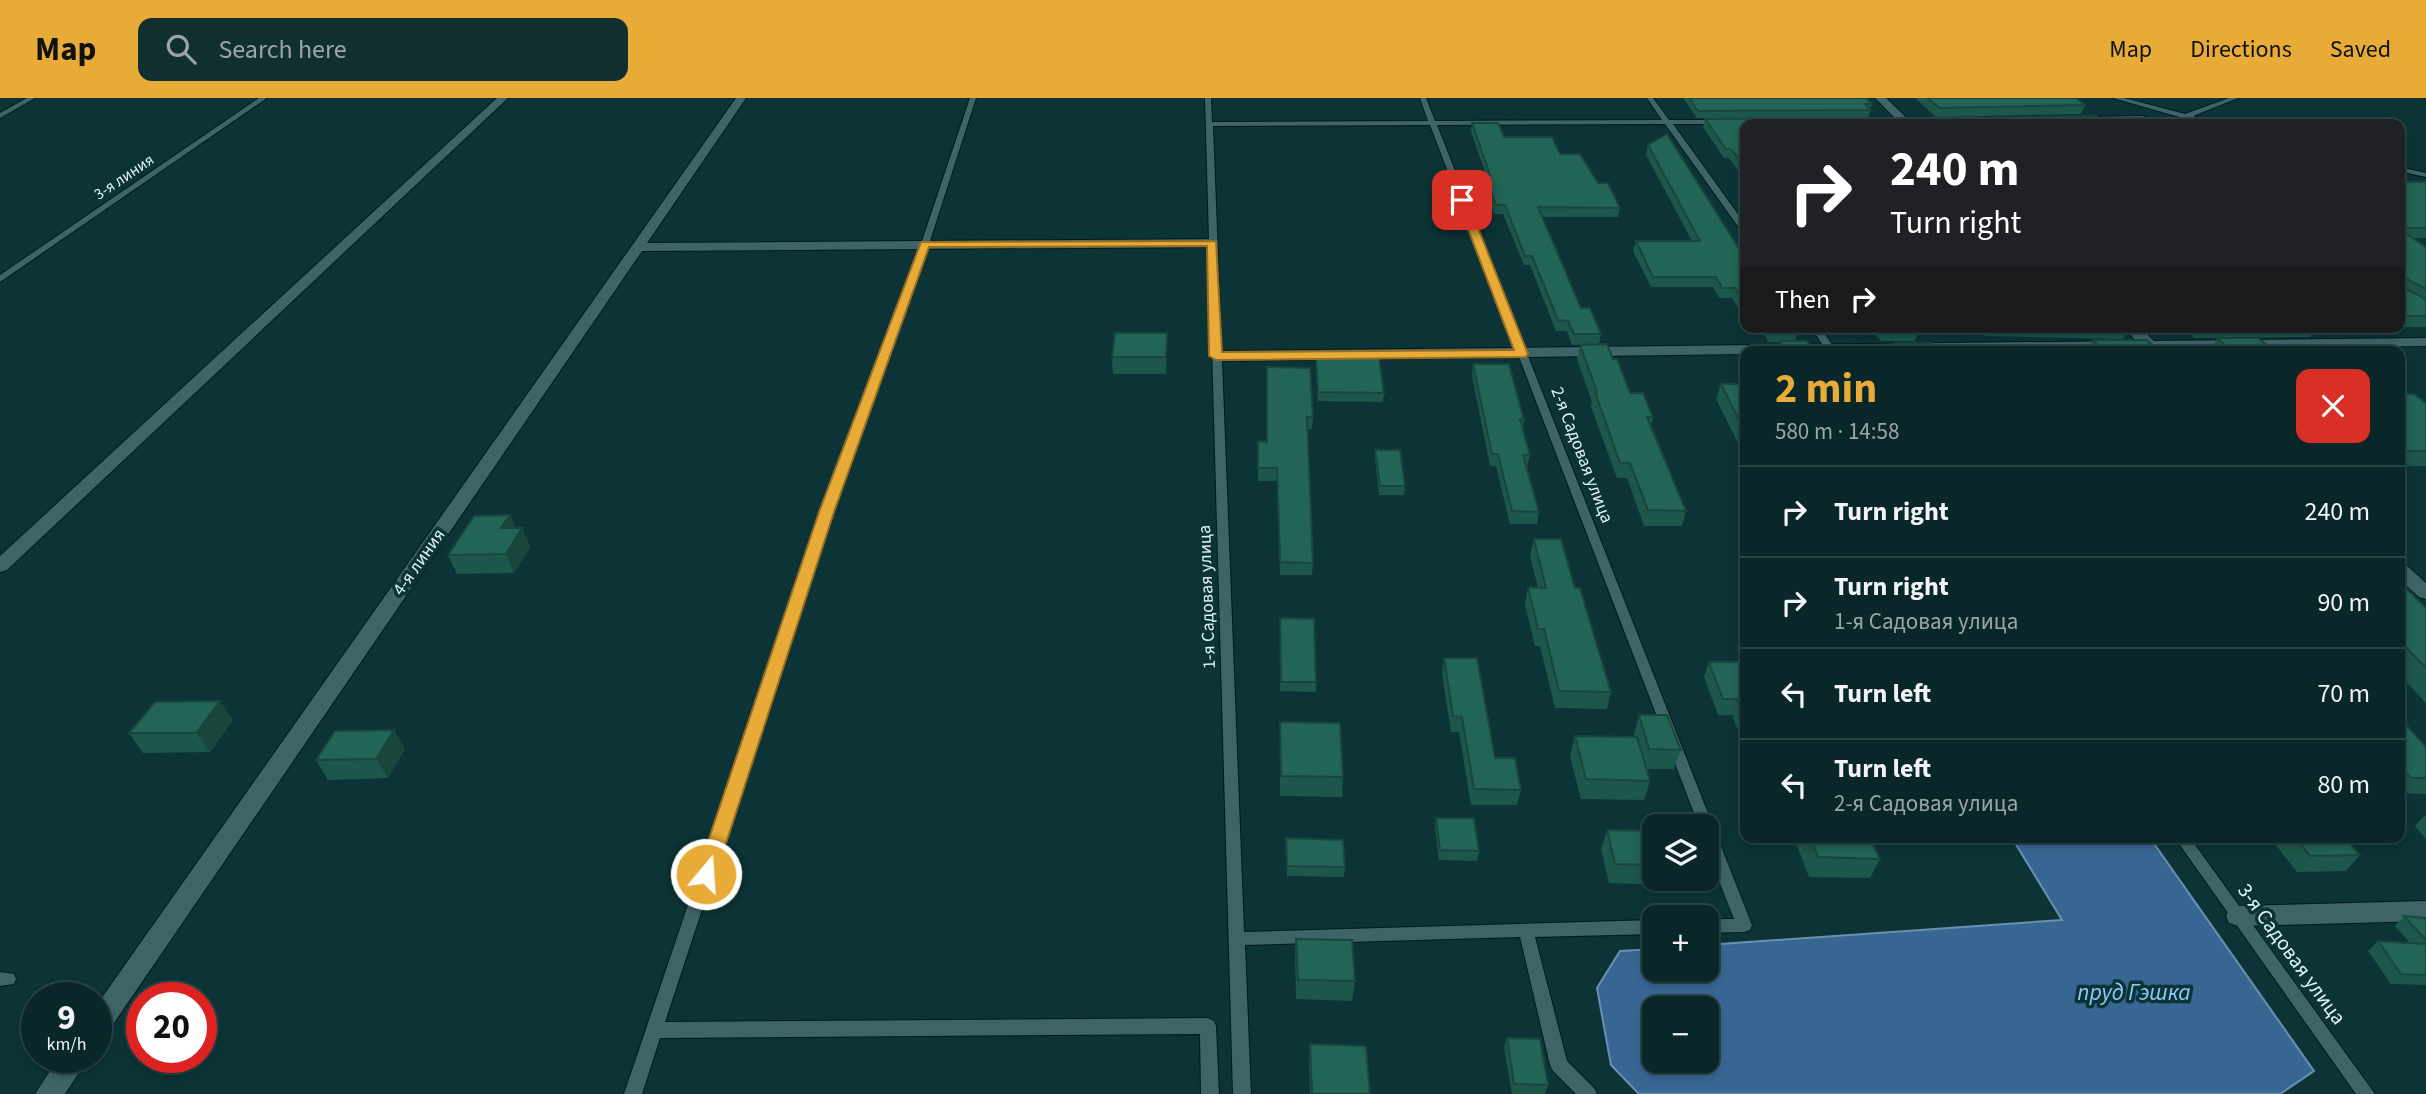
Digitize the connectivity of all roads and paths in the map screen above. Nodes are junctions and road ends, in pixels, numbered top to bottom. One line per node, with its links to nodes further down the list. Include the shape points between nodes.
1 (32, 98): 13 (lane)
2 (264, 98): 29 (lane, 3-я линия)
3 (503, 98): 37 (street)
4 (741, 98): 28 (street, 4-я линия)
5 (973, 98): 27 (lane)
6 (1208, 98): 22 (lane, 1-я Садовая улица)
7 (1423, 98): 21 (lane, 2-я Садовая улица)
8 (1650, 98): 19 (lane)
9 (1880, 98): 16 (street)
10 (2108, 98): 14 (lane, via 2127,104)
11 (2116, 98): 15 (lane)
12 (2235, 98): 15 (lane)
13 (0, 116)
14 (2143, 118): 17 (lane)
15 (2185, 118): 18 (lane)
16 (1902, 119)
17 (2077, 119)
18 (2190, 119)
19 (1668, 122): 20 (lane); 21 (lane); 25 (lane)
20 (1723, 122)
21 (1432, 123): 22 (lane); 35 (lane, 2-я Садовая улица)
22 (1209, 124): 26 (lane, 1-я Садовая улица)
23 (2405, 170): 24 (lane)
24 (2426, 175)
25 (1740, 223)
26 (1212, 243): 27 (street); 36 (lane, 1-я Садовая улица)
27 (925, 244): 28 (street); 51 (lane, via 827,512)
28 (638, 247): 49 (street, 4-я линия)
29 (0, 279)
30 (2137, 333): 32 (street)
31 (2426, 342): 33 (street)
32 (2151, 346)
33 (2271, 346)
34 (1740, 352): 35 (street)
35 (1522, 354): 36 (street); 40 (lane, 2-я Садовая улица)
36 (1216, 356): 48 (lane, 1-я Садовая улица)
37 (0, 565)
38 (2405, 574): 39 (street)
39 (2426, 593)
40 (1701, 814)
41 (2186, 843): 44 (lane, 3-я Садовая улица)
42 (1719, 861): 45 (lane, 2-я Садовая улица, via 1744,925)
43 (2426, 911): 44 (street)
44 (2238, 916): 58 (lane, 3-я Садовая улица)
45 (1719, 926)
46 (1642, 927): 47 (lane)
47 (1526, 931): 48 (lane); 57 (lane, via 1559,1065)
48 (1237, 939): 56 (lane, 1-я Садовая улица)
49 (112, 1005)
50 (1208, 1026): 51 (lane); 55 (lane)
51 (655, 1030): 54 (lane)
52 (64, 1073): 53 (street)
53 (49, 1094)
54 (633, 1094)
55 (1210, 1094)
56 (1242, 1094)
57 (1588, 1094)
58 (2366, 1094)

